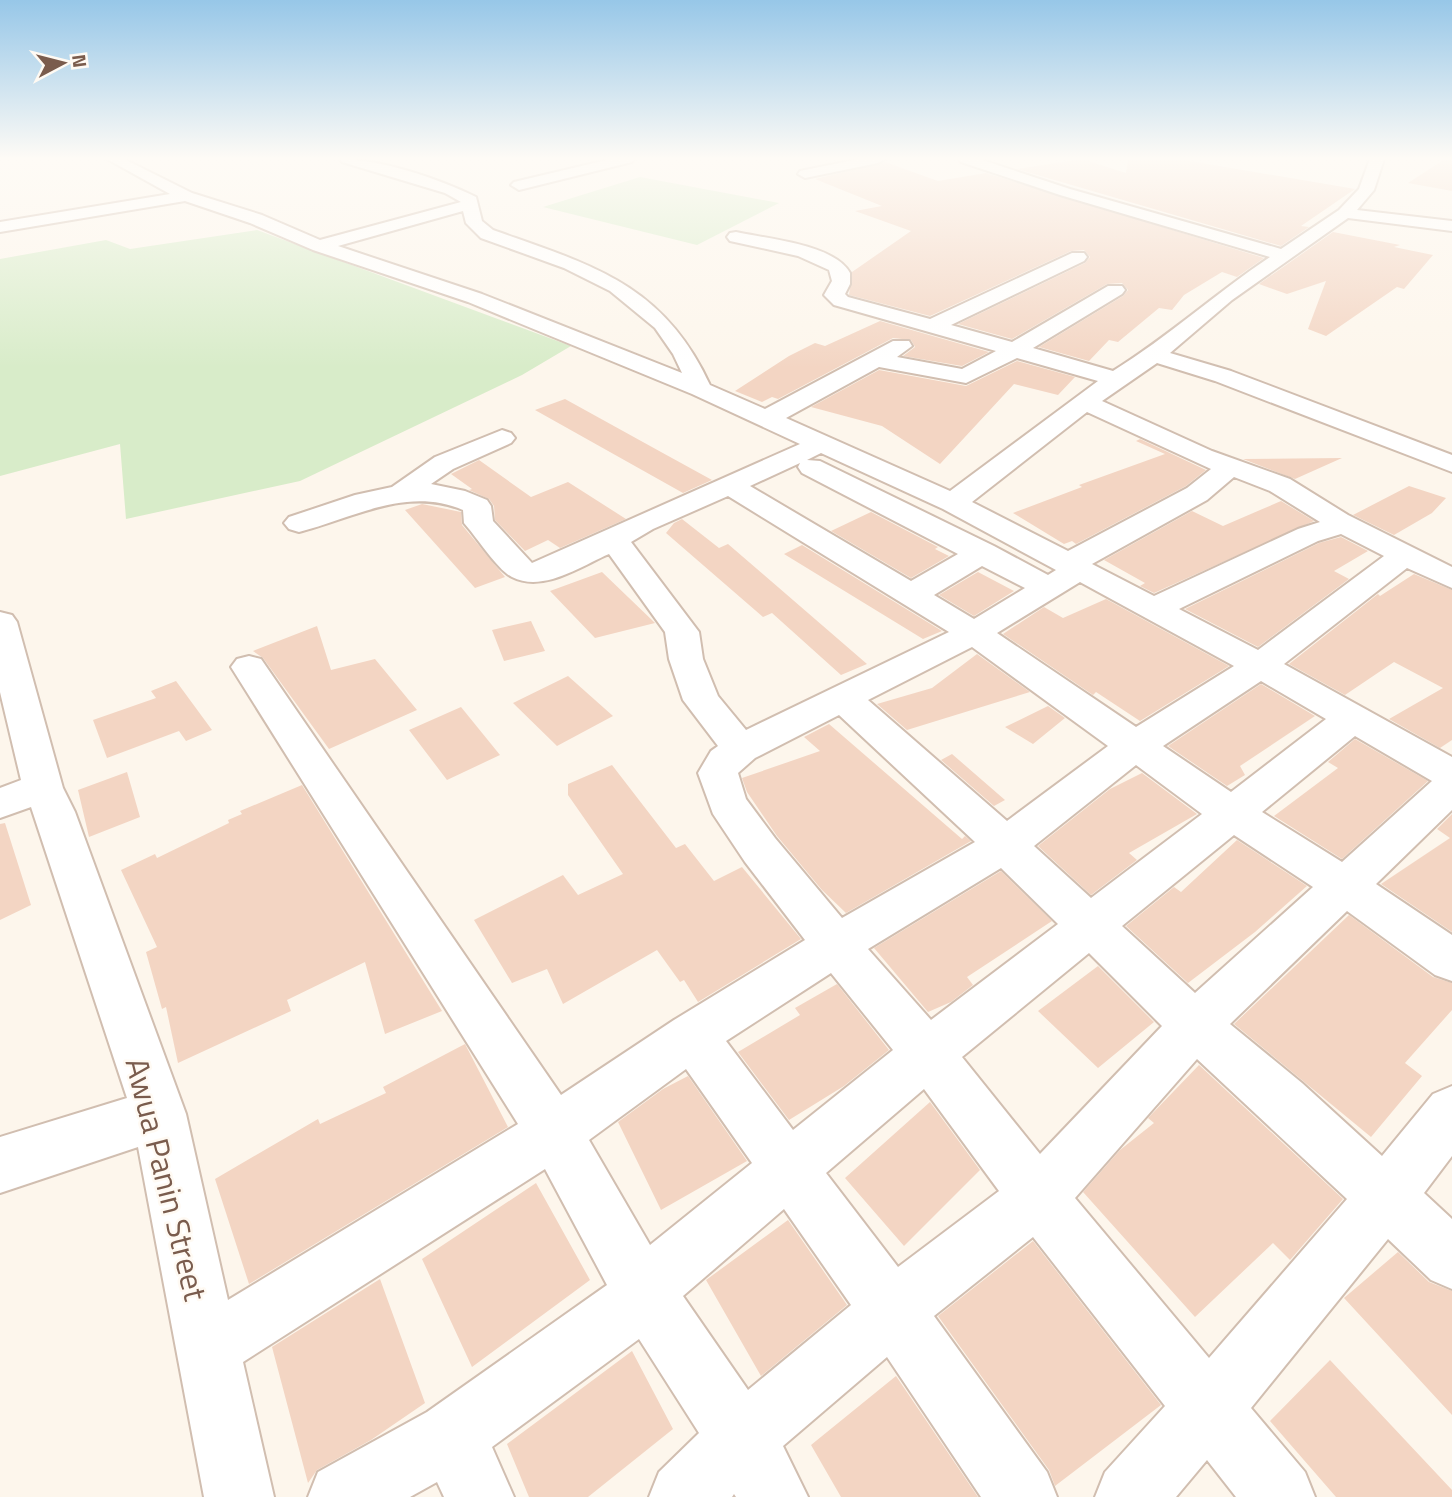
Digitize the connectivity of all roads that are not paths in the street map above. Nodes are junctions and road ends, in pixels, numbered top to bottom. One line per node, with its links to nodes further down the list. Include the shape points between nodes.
1 (279, 229): 7 (street)
2 (381, 229): 7 (street)
3 (482, 229): 16 (street, via 617,287 662,324 684,353)
4 (1192, 229): 8 (street)
5 (1323, 229): 8 (street)
6 (736, 237): 11 (street, via 836,265 841,286 834,295 841,301)
7 (319, 246): 16 (street, via 475,298)
8 (1286, 256): 13 (street, via 1226,296)
9 (1078, 257): 11 (street)
10 (1115, 290): 12 (street)
11 (932, 326): 12 (street); 14 (street)
12 (1016, 350): 14 (street, via 965,376); 15 (street)
13 (1154, 355): 15 (street); 23 (street, via 1223,376)
14 (878, 360): 18 (street)
15 (1116, 379): 17 (street)
16 (700, 389): 18 (street)
17 (1085, 402): 24 (street); 27 (street)
18 (766, 419): 21 (street)
19 (502, 438): 26 (street, via 444,463)
20 (1452, 443): 23 (street)
21 (821, 444): 22 (street); 27 (street)
22 (791, 457): 25 (street); 31 (street)
23 (1440, 459)
24 (1230, 467): 28 (street, via 1280,485); 33 (street, via 1197,494)
25 (728, 484): 30 (street); 35 (street)
26 (402, 492): 29 (street); 30 (street, via 459,497 477,506 479,523 521,570 531,573)
27 (953, 503): 33 (street)
28 (1338, 521): 32 (street); 36 (street)
29 (299, 523)
30 (614, 540): 44 (street, via 682,632 701,700)
31 (983, 552): 33 (street); 35 (street)
32 (1405, 555): 34 (street); 39 (street)
33 (1065, 574): 36 (street); 38 (street)
34 (1452, 579)
35 (911, 595): 38 (street)
36 (1153, 609): 39 (street)
37 (0, 622): 47 (street, Awua Panin Street)
38 (974, 633): 41 (street); 43 (street)
39 (1260, 665): 42 (street); 43 (street)
40 (249, 667): 59 (street)
41 (843, 699): 44 (street); 49 (street)
42 (1353, 718): 45 (street); 48 (street)
43 (1136, 746): 48 (street); 49 (street)
44 (741, 749): 52 (street, via 718,773 727,803)
45 (1452, 775)
46 (1452, 786): 50 (street)
47 (21, 796): 58 (street, Awua Panin Street, via 54,812)
48 (1231, 813): 50 (street); 51 (street)
49 (1006, 844): 51 (street); 52 (street)
50 (1344, 885): 53 (street); 54 (street)
51 (1089, 926): 54 (street); 56 (street)
52 (836, 945): 55 (street); 56 (street)
53 (1452, 961)
54 (1195, 1025): 62 (street); 63 (street)
55 (692, 1036): 59 (street); 61 (street)
56 (928, 1053): 61 (street); 62 (street)
57 (1452, 1112): 63 (street)
58 (159, 1114): 60 (street); 67 (street, Awua Panin Street)
59 (554, 1132): 65 (street); 67 (street)
60 (0, 1165)
61 (788, 1170): 65 (street); 66 (street)
62 (1038, 1197): 66 (street); 68 (street)
63 (1387, 1198): 64 (street); 68 (street)
64 (1452, 1259)
65 (643, 1292): 69 (street); 70 (street)
66 (893, 1311): 70 (street); 76 (street)
67 (208, 1348): 71 (street, Awua Panin Street)
68 (1208, 1410): 77 (street); 78 (street)
69 (451, 1436): 72 (street); 73 (street)
70 (741, 1438): 74 (street); 75 (street)
71 (239, 1497)
72 (343, 1497)
73 (479, 1497)
74 (684, 1497)
75 (773, 1497)
76 (1022, 1497)
77 (1130, 1497)
78 (1280, 1497)

